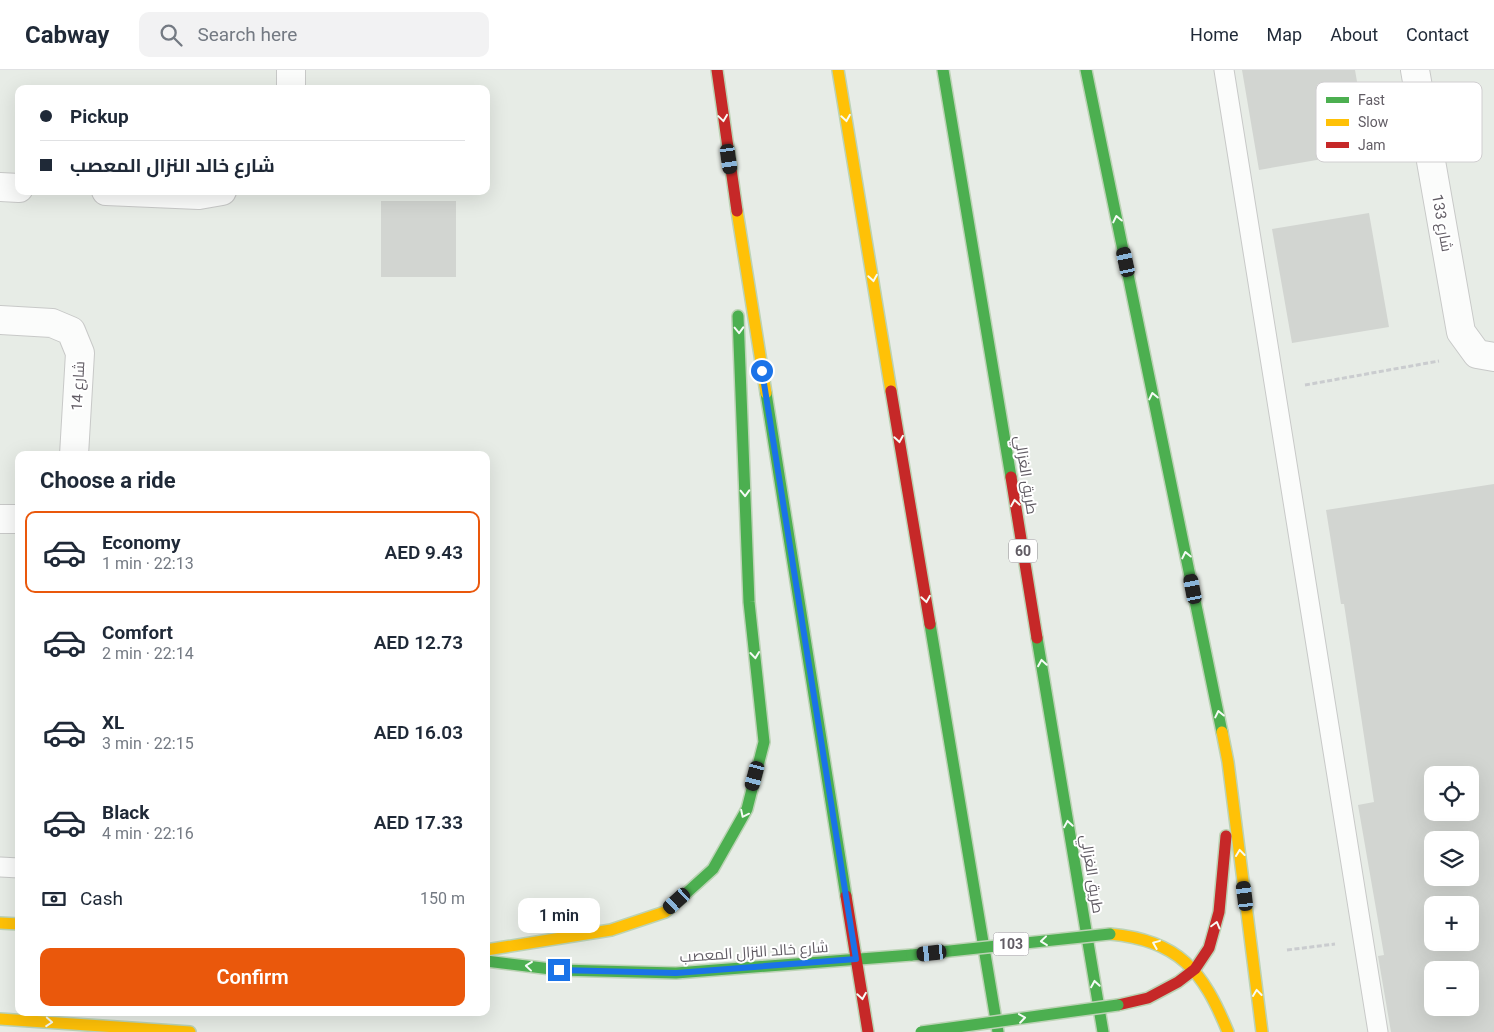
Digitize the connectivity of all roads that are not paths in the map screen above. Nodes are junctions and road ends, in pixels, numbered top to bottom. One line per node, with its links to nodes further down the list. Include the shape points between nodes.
1 (291, 70): 8 (street)
2 (717, 70): 13 (main road, one-way to 13)
3 (838, 70): 34 (main road, one-way to 34)
4 (943, 70): 10 (main road, طريق الغزالي / 60)
5 (1086, 70): 21 (main road, one-way to 5)
6 (1224, 70): 38 (lane)
7 (957, 80): 10 (main road)
8 (291, 85)
9 (1431, 162): 17 (street, شارع 133, via 1461,332)
10 (961, 175): 35 (main road, طريق الغزالي / 60, one-way to 10)
11 (0, 187): 12 (street)
12 (15, 188)
13 (734, 194): 14 (main road); 27 (main road)
14 (737, 284)
15 (738, 304): 26 (main road, one-way to 26, via 749,602 764,742 746,810 713,869 665,912 611,930)
16 (0, 320): 18 (street, شارع 14, via 52,324 71,330 80,353)
17 (1486, 356)
18 (74, 451)
19 (0, 519): 20 (street)
20 (15, 519)
21 (1228, 762): 29 (main road, one-way to 21, via 1209,948 1219,912 1226,848); 37 (main road, one-way to 21)
22 (0, 867): 23 (lane)
23 (15, 868)
24 (0, 923): 25 (main road)
25 (15, 924)
26 (490, 949)
27 (856, 959): 28 (main road, شارع خالد النزال المعصب / 103, one-way to 28, via 676,973 559,970); 29 (main road, شارع خالد النزال المعصب / 103, one-way to 27, bridge, via 1171,950 1143,939 1110,934); 32 (main road, one-way to 32)
28 (490, 961)
29 (1195, 969): 33 (main road, one-way to 29, bridge, via 1118,1005 1148,998); 36 (main road, شارع خالد النزال المعصب / 103, via 1215,1000)
30 (0, 1019): 31 (main road, one-way to 31)
31 (190, 1032)
32 (868, 1032)
33 (921, 1032)
34 (998, 1032)
35 (1103, 1032)
36 (1228, 1032)
37 (1262, 1032)
38 (1378, 1032)

